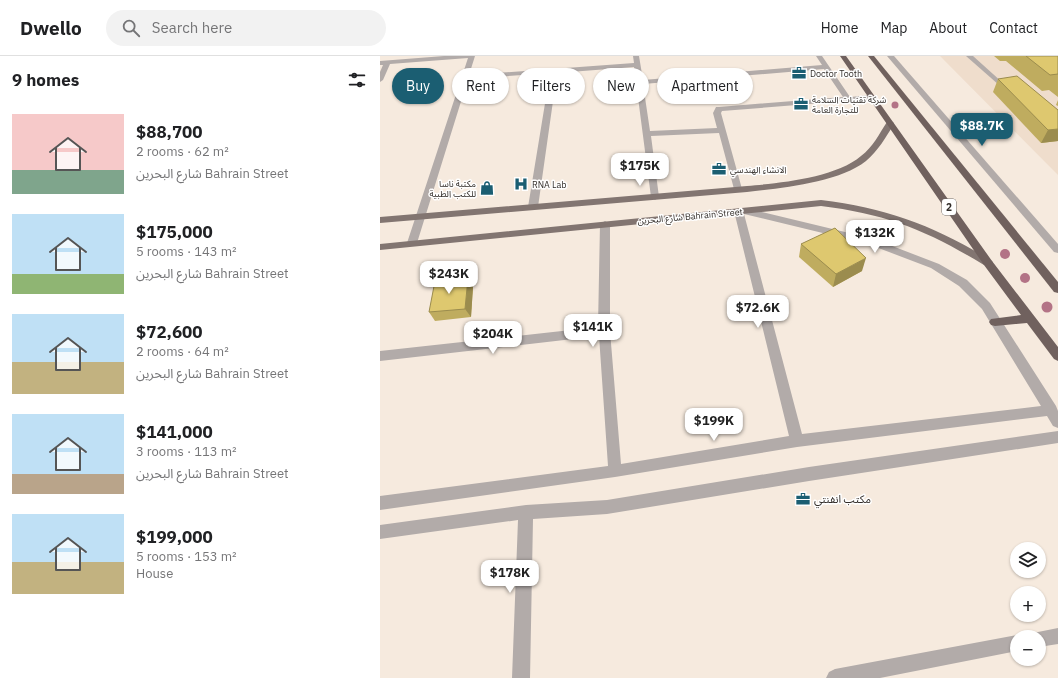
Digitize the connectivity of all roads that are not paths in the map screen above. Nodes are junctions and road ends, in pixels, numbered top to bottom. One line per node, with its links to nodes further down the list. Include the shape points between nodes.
1 (469, 56): 9 (street)
2 (472, 56): 13 (street)
3 (636, 56): 11 (street)
4 (819, 56): 12 (street)
5 (843, 56): 19 (highway, 2)
6 (872, 56): 38 (highway)
7 (890, 56): 36 (street)
8 (969, 56): 18 (street)
9 (388, 62): 10 (street); 16 (street)
10 (380, 63)
11 (637, 65): 14 (street); 15 (street)
12 (826, 67): 17 (street); 20 (street)
13 (468, 68)
14 (638, 68)
15 (585, 69)
16 (380, 80)
17 (649, 81)
18 (1001, 84)
19 (872, 97): 20 (street); 24 (highway, 2)
20 (848, 99): 25 (street, via 719,109 717,112)
21 (456, 104): 31 (street)
22 (549, 104): 29 (street)
23 (643, 104): 26 (street)
24 (890, 124): 27 (main road, via 876,147 854,165 802,182); 37 (highway, 2)
25 (722, 130): 26 (street); 27 (street)
26 (647, 134): 28 (street)
27 (738, 189): 28 (main road)
28 (655, 197): 29 (main road)
29 (533, 207): 31 (main road)
30 (742, 211): 33 (main road, شارع البحرين Bahrain Street); 37 (main road, شارع البحرين Bahrain Street, via 820,203 872,211 918,226 968,250); 40 (street, via 871,240 935,266 975,294); 46 (street)
31 (421, 216): 32 (main road); 34 (street)
32 (380, 220)
33 (605, 224): 34 (main road, شارع البحرين Bahrain Street); 41 (street)
34 (412, 243): 35 (main road, شارع البحرين Bahrain Street)
35 (380, 247)
36 (1058, 250)
37 (988, 263): 39 (highway, 2)
38 (1058, 288)
39 (1030, 318): 40 (highway); 43 (highway, 2)
40 (995, 322): 44 (street)
41 (604, 331): 42 (street); 47 (street)
42 (380, 356)
43 (1058, 356)
44 (1055, 416): 46 (street)
45 (1058, 437): 49 (street, via 607,507)
46 (797, 442): 47 (street)
47 (615, 471): 48 (street)
48 (380, 503)
49 (526, 512): 50 (street); 54 (street)
50 (380, 532)
51 (1058, 636): 52 (street)
52 (1046, 638)
53 (1010, 644): 55 (street)
54 (521, 678)
55 (835, 678)

